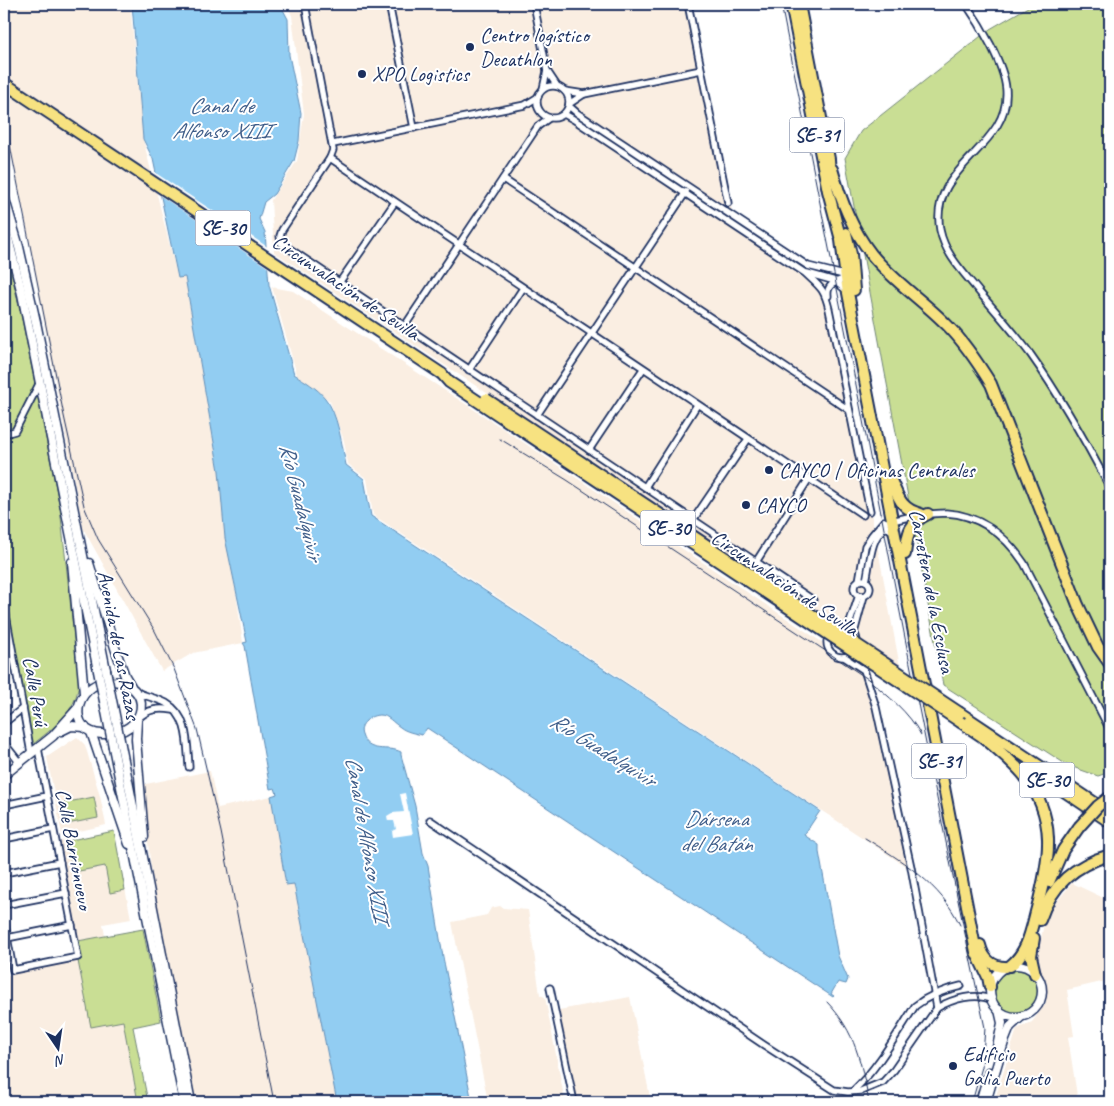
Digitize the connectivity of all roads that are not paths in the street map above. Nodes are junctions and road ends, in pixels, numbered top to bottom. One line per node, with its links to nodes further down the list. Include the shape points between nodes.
1 (305, 4): 23 (street)
2 (389, 4): 22 (street)
3 (534, 4): 9 (street)
4 (688, 4): 8 (street)
5 (791, 4): 35 (highway, Carretera de la Esclusa / SE-31, via 828,191)
6 (799, 4): 25 (highway, Carretera de la Esclusa / SE-31)
7 (966, 4): 56 (street, via 1001,67 1006,82 1006,99 996,128 954,174 944,192 939,222 943,242 1043,372)
8 (701, 70): 14 (street); 30 (street)
9 (547, 71): 11 (street); 12 (street)
10 (4, 83): 79 (highway, Circunvalación de Sevilla / SE-30, bridge, via 442,374 505,420)
11 (558, 86): 12 (street); 13 (street)
12 (543, 89): 15 (street)
13 (565, 91): 14 (street); 17 (street)
14 (584, 94): 17 (street)
15 (538, 97): 16 (street); 18 (street)
16 (525, 105): 18 (street); 22 (street)
17 (569, 105): 19 (street); 27 (street)
18 (539, 110): 20 (street); 21 (street)
19 (564, 114): 20 (street); 27 (street)
20 (549, 118): 21 (street)
21 (538, 126): 26 (street)
22 (414, 128): 23 (street)
23 (333, 144): 24 (street)
24 (330, 158): 29 (street); 38 (street, via 280,236 280,244)
25 (829, 159): 35 (highway, Carretera de la Esclusa / SE-31, via 834,199 848,241); 73 (highway, via 845,209 860,239 890,275 960,338 991,384 1078,605)
26 (503, 179): 32 (street); 33 (street)
27 (687, 191): 33 (street); 34 (street, via 808,266); 36 (street)
28 (4, 196): 60 (main road, Avenida de Las Razas, via 20,247)
29 (395, 202): 32 (street); 38 (street)
30 (728, 203)
31 (4, 222): 46 (main road, Avenida de Las Razas)
32 (459, 244): 39 (street); 42 (street)
33 (636, 268): 43 (street); 48 (street)
34 (833, 272): 35 (street); 35 (street, via 842,269)
35 (848, 272): 37 (street); 40 (highway, SE-31); 53 (highway, Carretera de la Esclusa / SE-31)
36 (805, 273): 37 (street); 41 (street, via 823,290)
37 (835, 281): 40 (street); 41 (street, via 828,288)
38 (339, 283): 42 (street)
39 (523, 288): 43 (street); 45 (street)
40 (848, 293): 62 (highway, SE-31)
41 (828, 306): 48 (street)
42 (404, 327): 45 (street)
43 (592, 334): 44 (street); 49 (street)
44 (643, 369): 47 (street); 52 (street)
45 (469, 370): 49 (street)
46 (40, 382): 50 (street, via 15,431); 60 (main road, Avenida de Las Razas)
47 (697, 405): 51 (street); 55 (street)
48 (849, 410): 57 (street)
49 (537, 415): 52 (street)
50 (4, 434)
51 (748, 439): 54 (street); 61 (street)
52 (589, 450): 55 (street)
53 (890, 478): 58 (highway, via 904,506); 62 (highway, Carretera de la Esclusa / SE-31)
54 (808, 480): 59 (street); 64 (street)
55 (645, 487): 61 (street)
56 (1110, 488)
57 (870, 511)
58 (924, 514): 62 (street); 63 (highway, via 910,529); 83 (street, via 946,513 972,518 1008,541 1032,579)
59 (863, 515)
60 (72, 520): 74 (main road, via 125,676); 75 (main road); 102 (main road, Avenida de Las Razas, bridge)
61 (693, 520): 64 (street)
62 (894, 523): 63 (highway, Carretera de la Esclusa / SE-31); 65 (street, via 872,535 865,546); 66 (street, via 879,534 874,544); 113 (highway, Carretera de la Esclusa / SE-31, via 976,952)
63 (905, 554): 110 (highway, Carretera de la Esclusa / SE-31, via 981,949 993,965)
64 (756, 562): 68 (street)
65 (859, 581): 66 (street); 67 (street, via 854,589)
66 (866, 581): 67 (street, via 869,593)
67 (862, 595): 70 (street); 71 (street)
68 (813, 600)
69 (4, 607): 76 (street, Calle Perú)
70 (848, 628): 71 (street); 72 (street, via 838,627 827,639 828,649)
71 (854, 633): 72 (street, via 856,646)
72 (844, 657): 115 (street, via 864,670 876,706 911,866)
73 (1110, 664)
74 (134, 689): 75 (main road, via 122,683 105,682); 78 (street, via 166,702); 80 (main road, via 141,705)
75 (84, 693): 77 (main road)
76 (23, 708): 81 (street); 87 (street, Calle Perú)
77 (78, 708): 82 (main road, via 80,721); 84 (main road)
78 (176, 710): 80 (street, via 156,709); 89 (street, via 186,732)
79 (961, 718): 85 (highway, Circunvalación de Sevilla / SE-30); 94 (highway, Circunvalación de Sevilla / SE-30)
80 (137, 721): 82 (main road, via 129,728 111,734); 102 (main road)
81 (4, 723)
82 (88, 730): 84 (main road, via 67,727); 102 (main road)
83 (1110, 730)
84 (52, 736): 87 (main road)
85 (984, 738): 96 (highway, Circunvalación de Sevilla / SE-30); 105 (highway, via 1022,773 1040,801 1045,816 1049,837 1048,860)
86 (4, 743): 88 (street)
87 (34, 750): 88 (main road); 91 (street, Calle Barrionuevo)
88 (19, 762): 90 (main road)
89 (190, 767)
90 (4, 775)
91 (47, 796): 93 (street); 97 (street, Calle Barrionuevo)
92 (1110, 797): 105 (highway, bridge, via 1079,827 1063,850)
93 (4, 805)
94 (1110, 813)
95 (430, 820): 120 (street, via 827,1086 840,1092)
96 (1110, 822)
97 (53, 829): 98 (street); 100 (street, Calle Barrionuevo)
98 (4, 839)
99 (1110, 855): 105 (highway, via 1078,868 1064,879)
100 (60, 862): 101 (street); 103 (street, Calle Barrionuevo)
101 (4, 873)
102 (144, 877): 121 (main road, Avenida de Las Razas); 122 (main road, Avenida de Las Razas)
103 (66, 893): 104 (street); 107 (street, Calle Barrionuevo)
104 (4, 905)
105 (1040, 911): 110 (highway, via 1026,947 1018,959); 111 (highway, via 1032,943)
106 (4, 920): 108 (street)
107 (72, 925): 108 (street); 109 (street, Calle Barrionuevo, via 78,957 13,970)
108 (7, 938): 109 (street)
109 (6, 948)
110 (1007, 966): 111 (main road, via 1022,966); 113 (main road, via 995,976)
111 (1035, 974): 119 (main road, via 1040,983 1040,998 1032,1011)
112 (961, 986): 115 (street)
113 (990, 987): 116 (main road)
114 (550, 988): 123 (street)
115 (934, 994): 117 (street); 120 (street, via 915,1006 865,1080)
116 (992, 1000): 117 (street, via 978,996 948,1002); 118 (main road)
117 (937, 1008): 120 (street, via 889,1077 866,1090)
118 (999, 1010): 119 (main road, via 1012,1016); 124 (main road, via 1001,1032)
119 (1022, 1015): 125 (main road, via 1010,1027)
120 (853, 1091)
121 (184, 1102)
122 (191, 1102)
123 (574, 1102)
124 (980, 1102)
125 (988, 1102)

